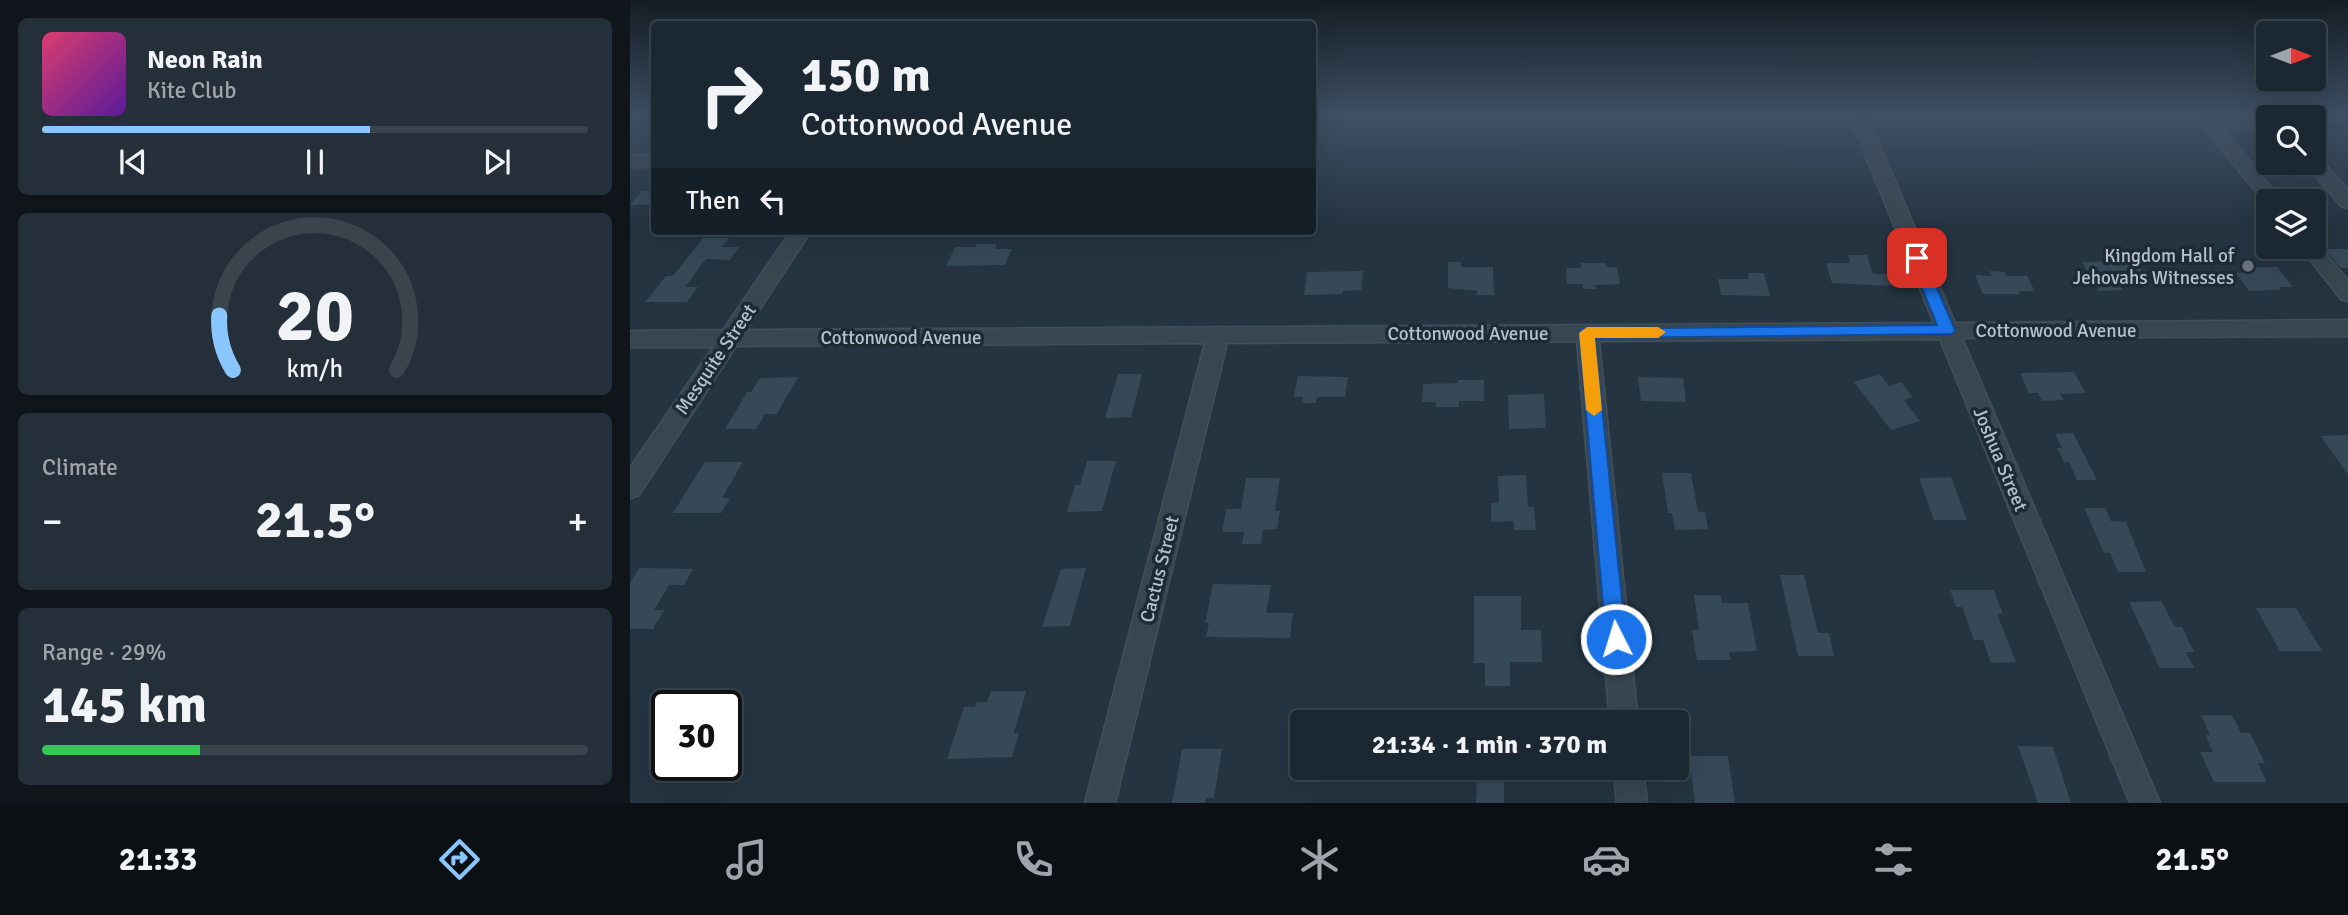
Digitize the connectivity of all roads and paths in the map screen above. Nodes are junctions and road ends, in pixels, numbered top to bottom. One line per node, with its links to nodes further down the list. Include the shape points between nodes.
1 (1874, 152): 12 (street, Joshua Street)
2 (2233, 152): 6 (street)
3 (630, 161): 4 (street)
4 (651, 161)
5 (2325, 175): 7 (street)
6 (2263, 189)
7 (2348, 202)
8 (799, 235): 15 (street, Mesquite Street)
9 (2320, 259): 10 (street)
10 (2348, 294)
11 (2348, 328): 12 (street, Cottonwood Avenue)
12 (1947, 330): 13 (street, Cottonwood Avenue); 22 (street, Joshua Street)
13 (1587, 333): 14 (street, Cottonwood Avenue); 18 (street)
14 (1218, 335): 15 (street, Cottonwood Avenue); 20 (street, Cactus Street)
15 (729, 338): 16 (street, Cottonwood Avenue); 17 (street, Mesquite Street)
16 (630, 339)
17 (630, 488)
18 (1623, 710)
19 (1629, 780): 21 (street)
20 (1100, 803)
21 (1632, 803)
22 (2145, 803)

